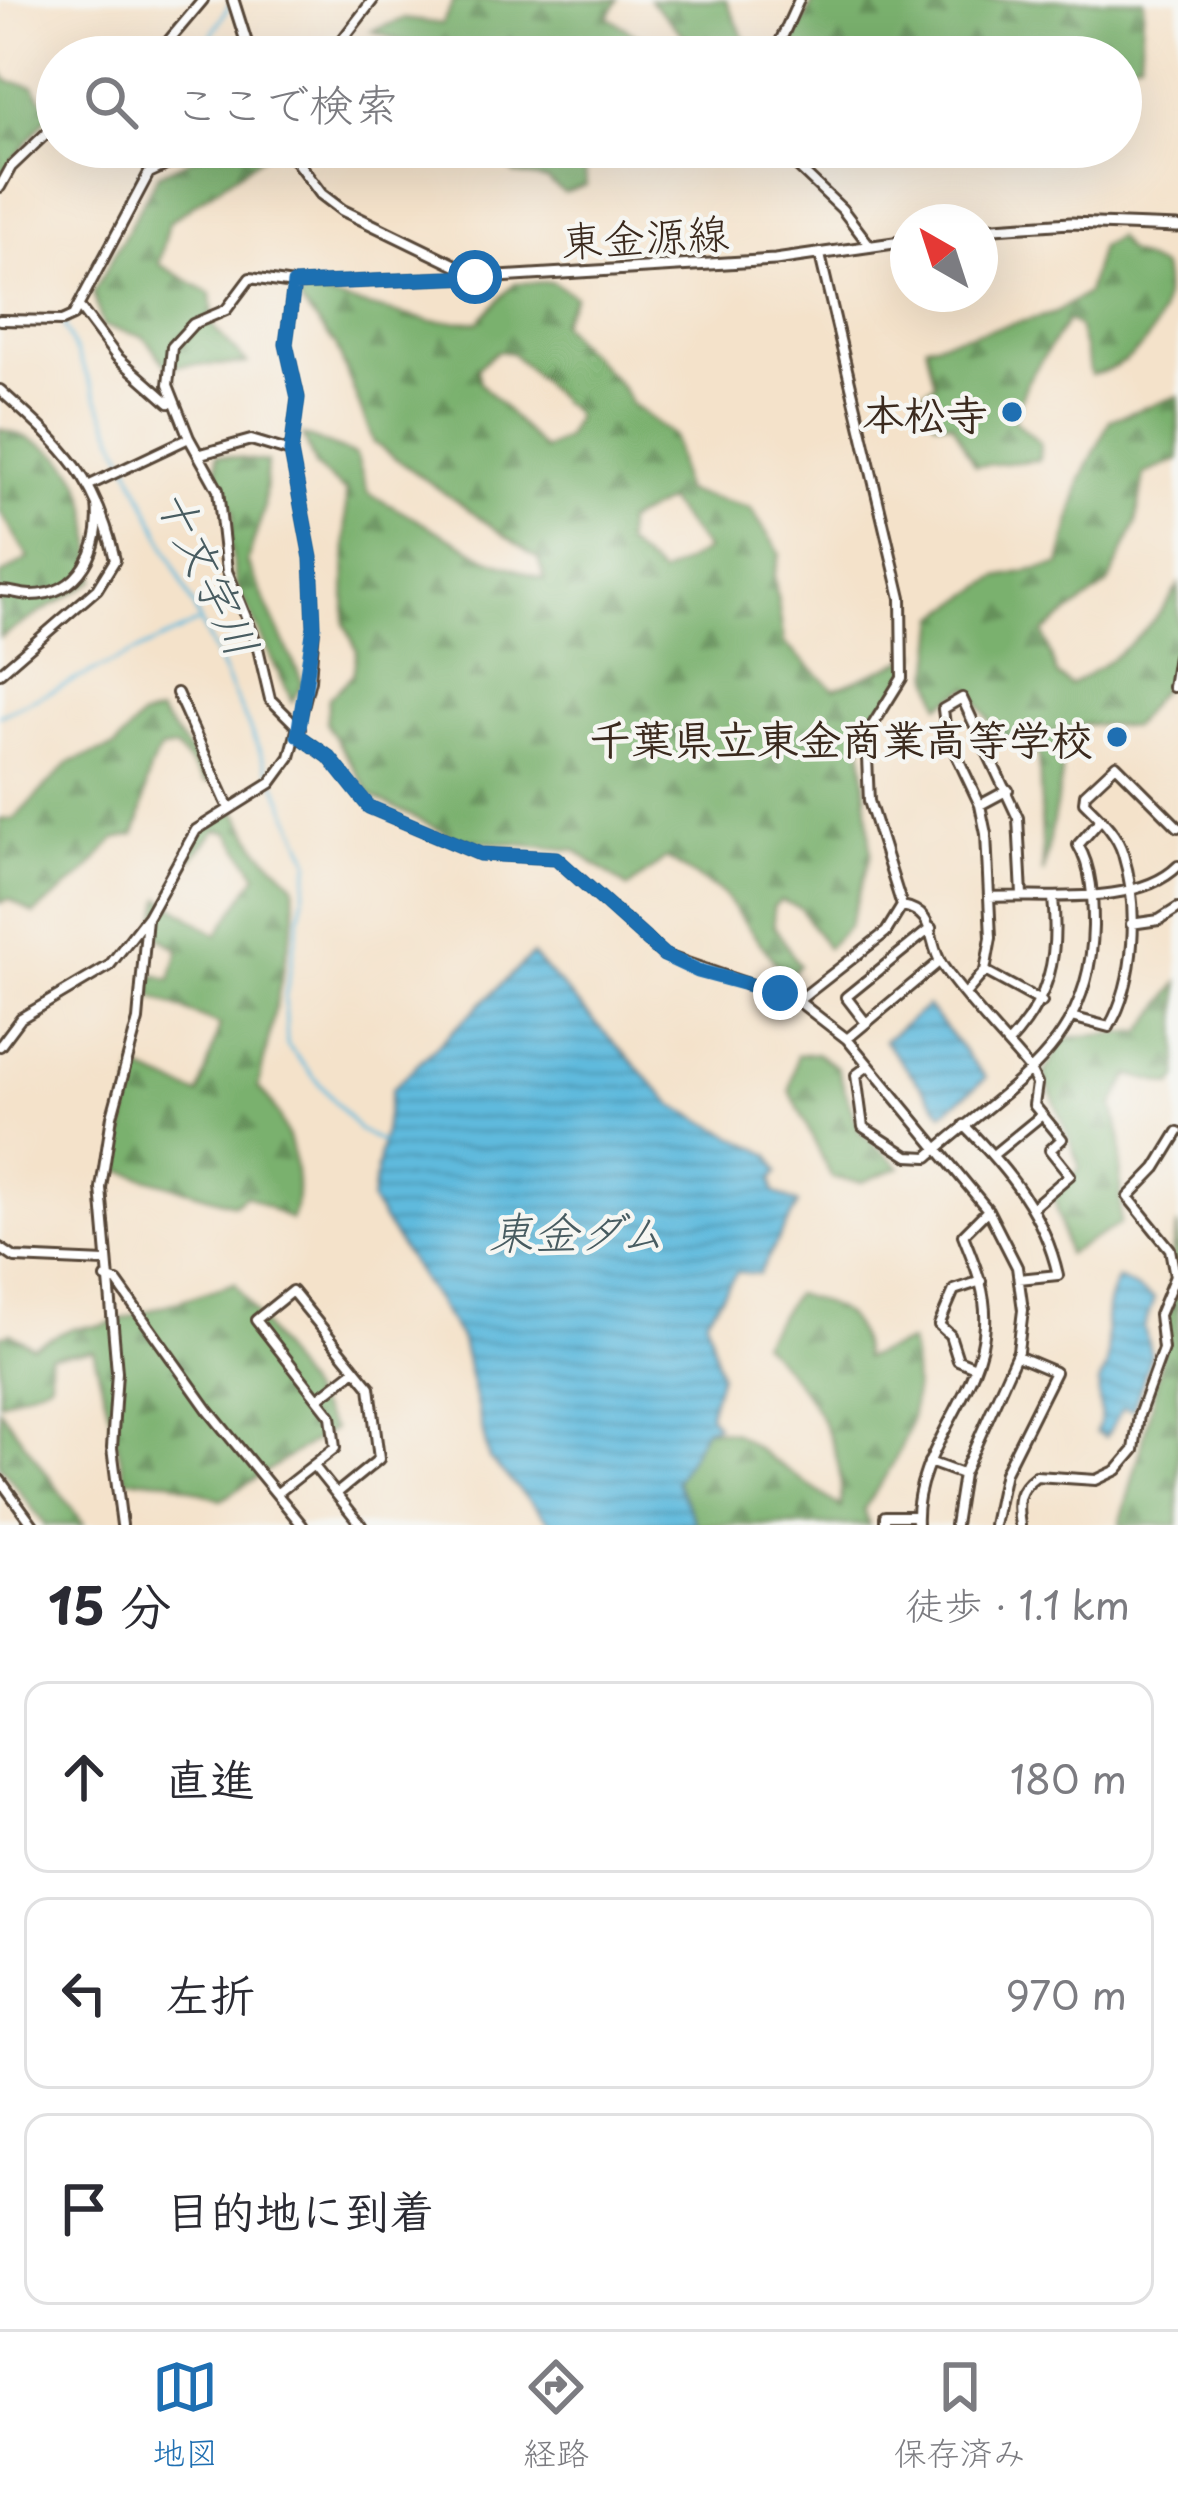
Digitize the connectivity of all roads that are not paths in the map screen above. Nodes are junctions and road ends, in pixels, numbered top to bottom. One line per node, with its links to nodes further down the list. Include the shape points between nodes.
1 (203, 0): 5 (street)
2 (233, 0): 6 (main road)
3 (373, 0): 7 (street)
4 (799, 0): 8 (street)
5 (173, 36)
6 (244, 36)
7 (345, 36)
8 (783, 36)
9 (36, 143): 13 (street)
10 (159, 168): 21 (street, via 148,173)
11 (302, 168): 19 (main road, via 342,210)
12 (799, 168): 17 (street)
13 (0, 188)
14 (1178, 227): 15 (main road)
15 (998, 228)
16 (890, 244): 17 (main road, 東金源線)
17 (871, 248): 18 (main road, 東金源線)
18 (820, 255): 19 (main road, 東金源線); 47 (street, via 902,598 902,678 866,736 868,801)
19 (475, 277): 20 (street)
20 (294, 284): 24 (street, via 254,276 226,310 183,331 168,357); 26 (street, via 286,344 298,398)
21 (81, 309): 22 (street, via 62,321); 24 (street, via 117,357)
22 (0, 320)
23 (0, 390): 28 (street)
24 (176, 412): 25 (street)
25 (189, 438): 27 (street); 28 (street)
26 (291, 452): 27 (street, via 251,440); 35 (street, via 314,626)
27 (201, 454): 35 (street, via 218,490 226,571 265,686)
28 (92, 484): 29 (street)
29 (97, 498): 30 (street, via 100,532 81,572 44,593); 32 (street, via 115,560 103,581)
30 (0, 592)
31 (1178, 656): 33 (street)
32 (0, 673)
33 (1173, 687)
34 (177, 694): 38 (street)
35 (299, 732): 38 (street, via 271,783); 55 (street, via 369,807 480,854 556,858 664,955)
36 (1008, 790): 37 (street); 37 (street, via 962,698 943,709 946,733); 44 (street, via 1018,818)
37 (980, 805): 45 (street)
38 (228, 806): 49 (street, via 196,830)
39 (1101, 819): 40 (street, via 1085,794 1116,765); 42 (street, via 1123,852); 43 (street, via 1078,845)
40 (1178, 827)
41 (1176, 870): 42 (street)
42 (1130, 890): 43 (street); 50 (street)
43 (1090, 892): 46 (street); 57 (street, via 1091,974)
44 (1022, 895): 45 (street); 46 (street)
45 (988, 897): 53 (street)
46 (1053, 898): 56 (street, via 1058,943)
47 (902, 907): 51 (street, via 915,908); 55 (street, via 876,942)
48 (1178, 908): 50 (street)
49 (148, 916): 61 (street, via 109,966 21,1018); 72 (street, via 138,1020 104,1156)
50 (1131, 924): 57 (street, via 1121,1006 1109,1027)
51 (931, 928): 52 (street); 58 (street, via 845,997)
52 (939, 962): 54 (street); 58 (street)
53 (985, 971): 54 (street); 56 (street)
54 (966, 993): 60 (street)
55 (797, 1001): 59 (street)
56 (1042, 1001): 60 (street)
57 (1075, 1018): 63 (street)
58 (866, 1023): 59 (street)
59 (847, 1039): 62 (street)
60 (1008, 1044): 63 (street)
61 (0, 1046)
62 (868, 1066): 67 (street); 67 (street, via 856,1075 863,1127 908,1156)
63 (1030, 1070): 64 (street); 65 (street)
64 (1042, 1115): 68 (street); 69 (street, via 1062,1139 1050,1150 1070,1175)
65 (964, 1125): 67 (street); 68 (street)
66 (1178, 1132): 94 (street, via 1129,1197 1170,1249 1175,1276 1159,1316 1163,1349 1134,1450 1096,1480 1036,1476 1017,1502)
67 (937, 1148): 70 (street)
68 (993, 1155): 69 (street)
69 (1034, 1206): 74 (street, via 1058,1275)
70 (988, 1210): 74 (street); 75 (street, via 963,1235)
71 (0, 1248): 72 (street, via 15,1258)
72 (104, 1262): 73 (street)
73 (106, 1278): 84 (street, via 117,1282 208,1410); 88 (street)
74 (1019, 1279): 76 (street)
75 (981, 1281): 77 (street, via 985,1329); 77 (street, via 954,1290 939,1325 958,1360)
76 (1017, 1356): 82 (street); 93 (street, via 1055,1372 1005,1472)
77 (975, 1367): 80 (street)
78 (356, 1370): 79 (street); 79 (street, via 292,1291 256,1320); 85 (street, via 370,1387 380,1460)
79 (319, 1398): 81 (street, via 335,1448)
80 (929, 1462): 82 (street); 86 (street)
81 (313, 1465): 84 (street); 85 (street)
82 (962, 1474): 92 (street)
83 (0, 1480): 87 (street)
84 (279, 1492): 89 (street)
85 (336, 1494): 90 (street)
86 (917, 1521): 91 (street, via 885,1516)
87 (33, 1525)
88 (122, 1525)
89 (302, 1525)
90 (361, 1525)
91 (885, 1525)
92 (955, 1525)
93 (994, 1525)
94 (1020, 1525)

